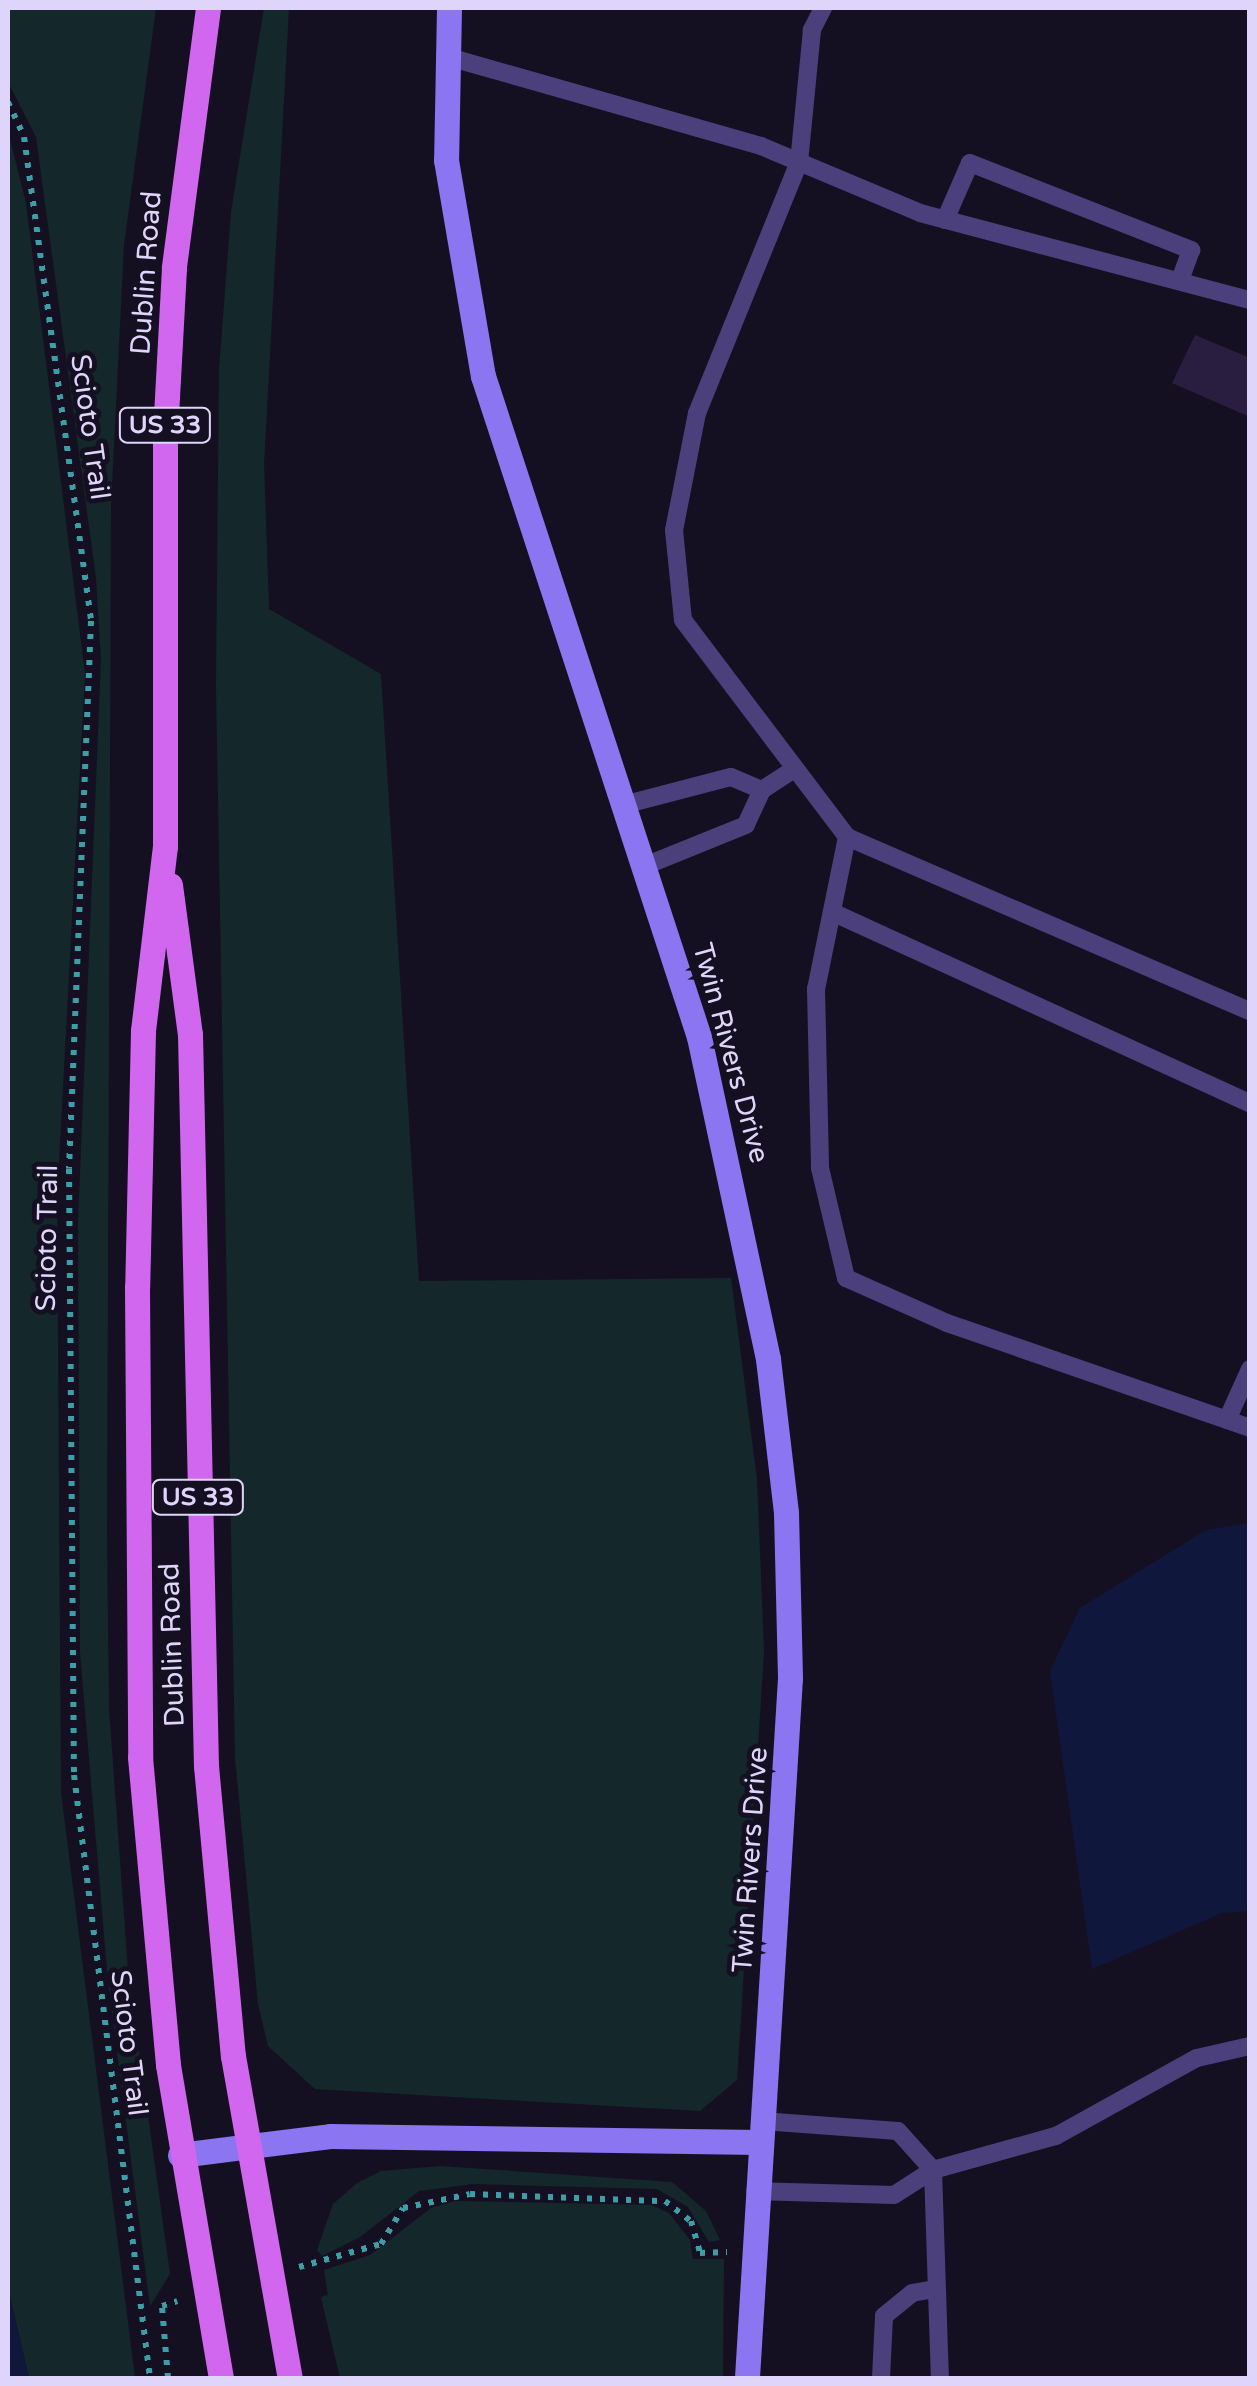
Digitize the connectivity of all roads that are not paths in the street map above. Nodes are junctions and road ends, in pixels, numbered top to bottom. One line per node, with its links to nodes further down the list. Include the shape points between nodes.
1 (208, 8): 13 (main road, Dublin Road / US 33, via 190,114 165,436)
2 (449, 8): 4 (street, Twin Rivers Drive)
3 (823, 8): 5 (lane, via 812,30)
4 (445, 56): 5 (lane, via 576,87); 11 (street, Twin Rivers Drive, via 446,160 483,376)
5 (799, 162): 6 (lane); 9 (lane, via 697,412 674,530 683,620)
6 (945, 220): 7 (lane); 7 (lane, via 970,163 1191,250)
7 (1180, 280): 8 (lane)
8 (1250, 300)
9 (794, 768): 10 (lane); 12 (lane)
10 (762, 790): 11 (lane, via 730,778); 14 (lane, via 746,825)
11 (627, 804): 14 (street, Twin Rivers Drive)
12 (847, 837): 15 (lane); 16 (lane)
13 (164, 846): 23 (main road, Dublin Road / US 33, via 190,1034 206,1766); 24 (main road, Dublin Road / US 33, via 143,1031 140,1740 150,1912)
14 (647, 866): 22 (street, Twin Rivers Drive, via 737,1194 768,1359 786,1513 786,1809)
15 (832, 912): 17 (lane); 19 (lane, via 816,989 820,1168 846,1278 947,1323)
16 (1250, 1010)
17 (1250, 1103)
18 (1250, 1370): 19 (lane)
19 (1227, 1420): 20 (lane)
20 (1250, 1428)
21 (1250, 2046): 25 (lane, via 1197,2058 1056,2136)
22 (760, 2131): 23 (street, via 330,2136); 25 (lane, via 898,2131); 26 (street, Twin Rivers Drive)
23 (246, 2147): 24 (street); 29 (main road, Dublin Road / US 33)
24 (180, 2155): 28 (main road, Dublin Road / US 33)
25 (934, 2170): 26 (lane, via 894,2195); 27 (lane)
26 (755, 2191): 30 (street, Twin Rivers Drive)
27 (935, 2289): 31 (lane, via 912,2293 884,2316); 32 (lane)
28 (221, 2378)
29 (290, 2378)
30 (747, 2378)
31 (881, 2378)
32 (940, 2378)

